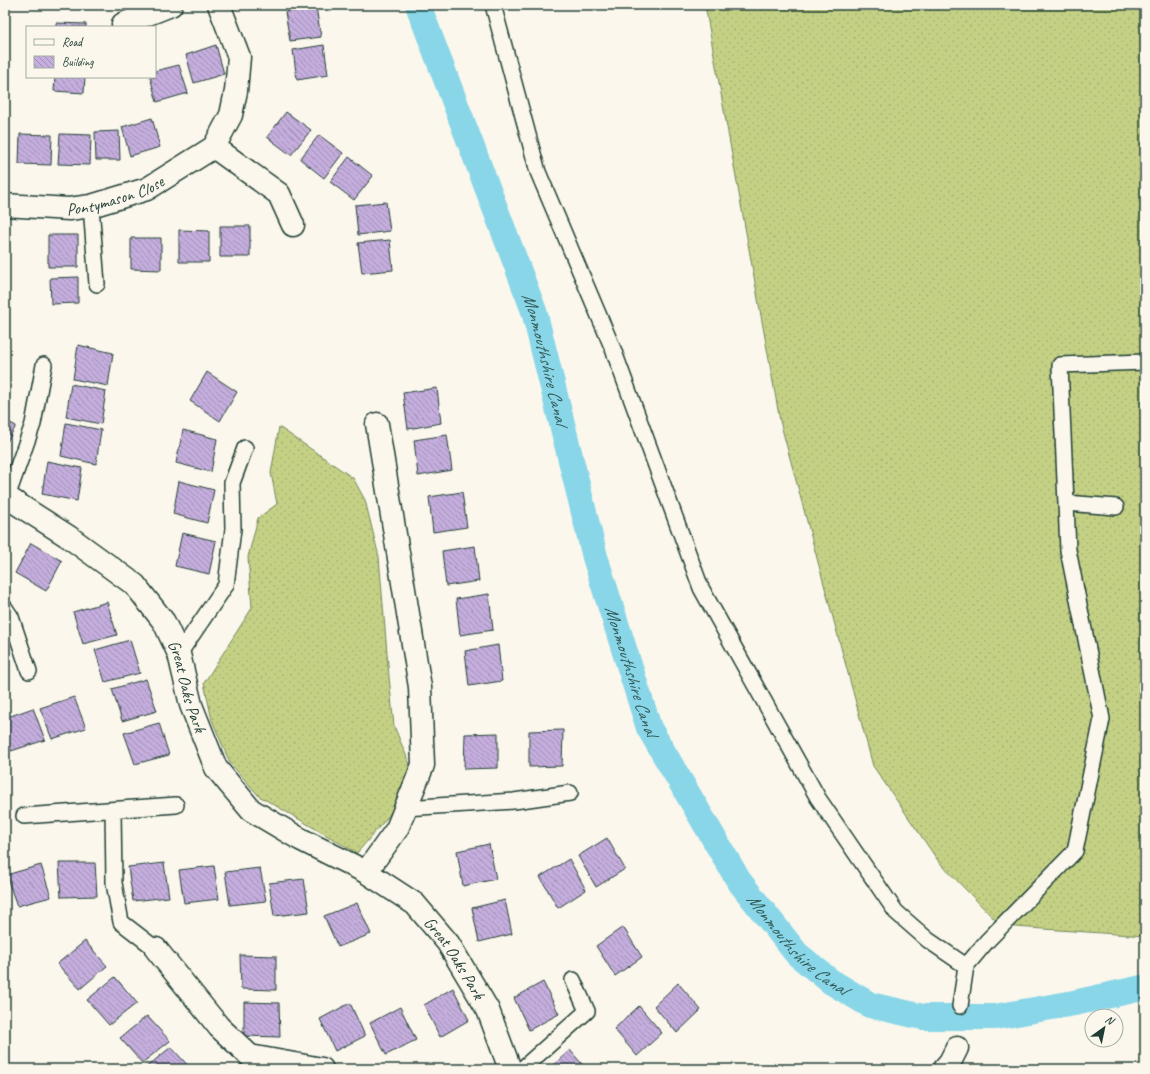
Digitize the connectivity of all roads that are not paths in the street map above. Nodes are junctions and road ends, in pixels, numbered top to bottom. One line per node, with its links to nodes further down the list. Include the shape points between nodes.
1 (171, 5): 4 (street)
2 (219, 5): 5 (street, Pontymason Close, via 239,57 231,115)
3 (493, 5): 27 (lane, via 538,172 613,349 701,588 818,798 896,912 928,940)
4 (123, 24)
5 (214, 147): 7 (street, Pontymason Close, via 147,189); 8 (street, via 279,194)
6 (5, 205): 7 (street, Pontymason Close, via 69,209)
7 (91, 206): 9 (lane)
8 (293, 225)
9 (97, 284)
10 (1145, 362): 15 (lane, via 1060,365)
11 (44, 365): 14 (lane, via 33,424)
12 (376, 424): 22 (street, via 420,687 422,765)
13 (245, 448): 18 (lane, via 232,483 233,529 226,585)
14 (6, 496): 18 (street, Great Oaks Park, via 69,536 135,585 164,622)
15 (1066, 503): 16 (lane); 27 (lane, via 1068,550 1102,719 1075,851)
16 (1116, 507)
17 (5, 608): 19 (lane, via 11,617)
18 (179, 654): 25 (street, Great Oaks Park, via 191,706 216,768 251,810 300,839)
19 (29, 671)
20 (570, 793): 22 (lane, via 514,801)
21 (176, 805): 23 (lane)
22 (405, 808): 25 (street, via 397,829)
23 (113, 810): 24 (lane); 26 (lane, via 114,883 121,922)
24 (24, 816)
25 (366, 872): 32 (street, Great Oaks Park, via 415,904 448,944 488,1010)
26 (156, 949): 30 (street, via 219,1028 250,1056)
27 (966, 966): 29 (lane)
28 (573, 980): 33 (lane, via 587,1011)
29 (960, 1006)
30 (272, 1065): 31 (street)
31 (322, 1069)
32 (510, 1069)
33 (522, 1069)

